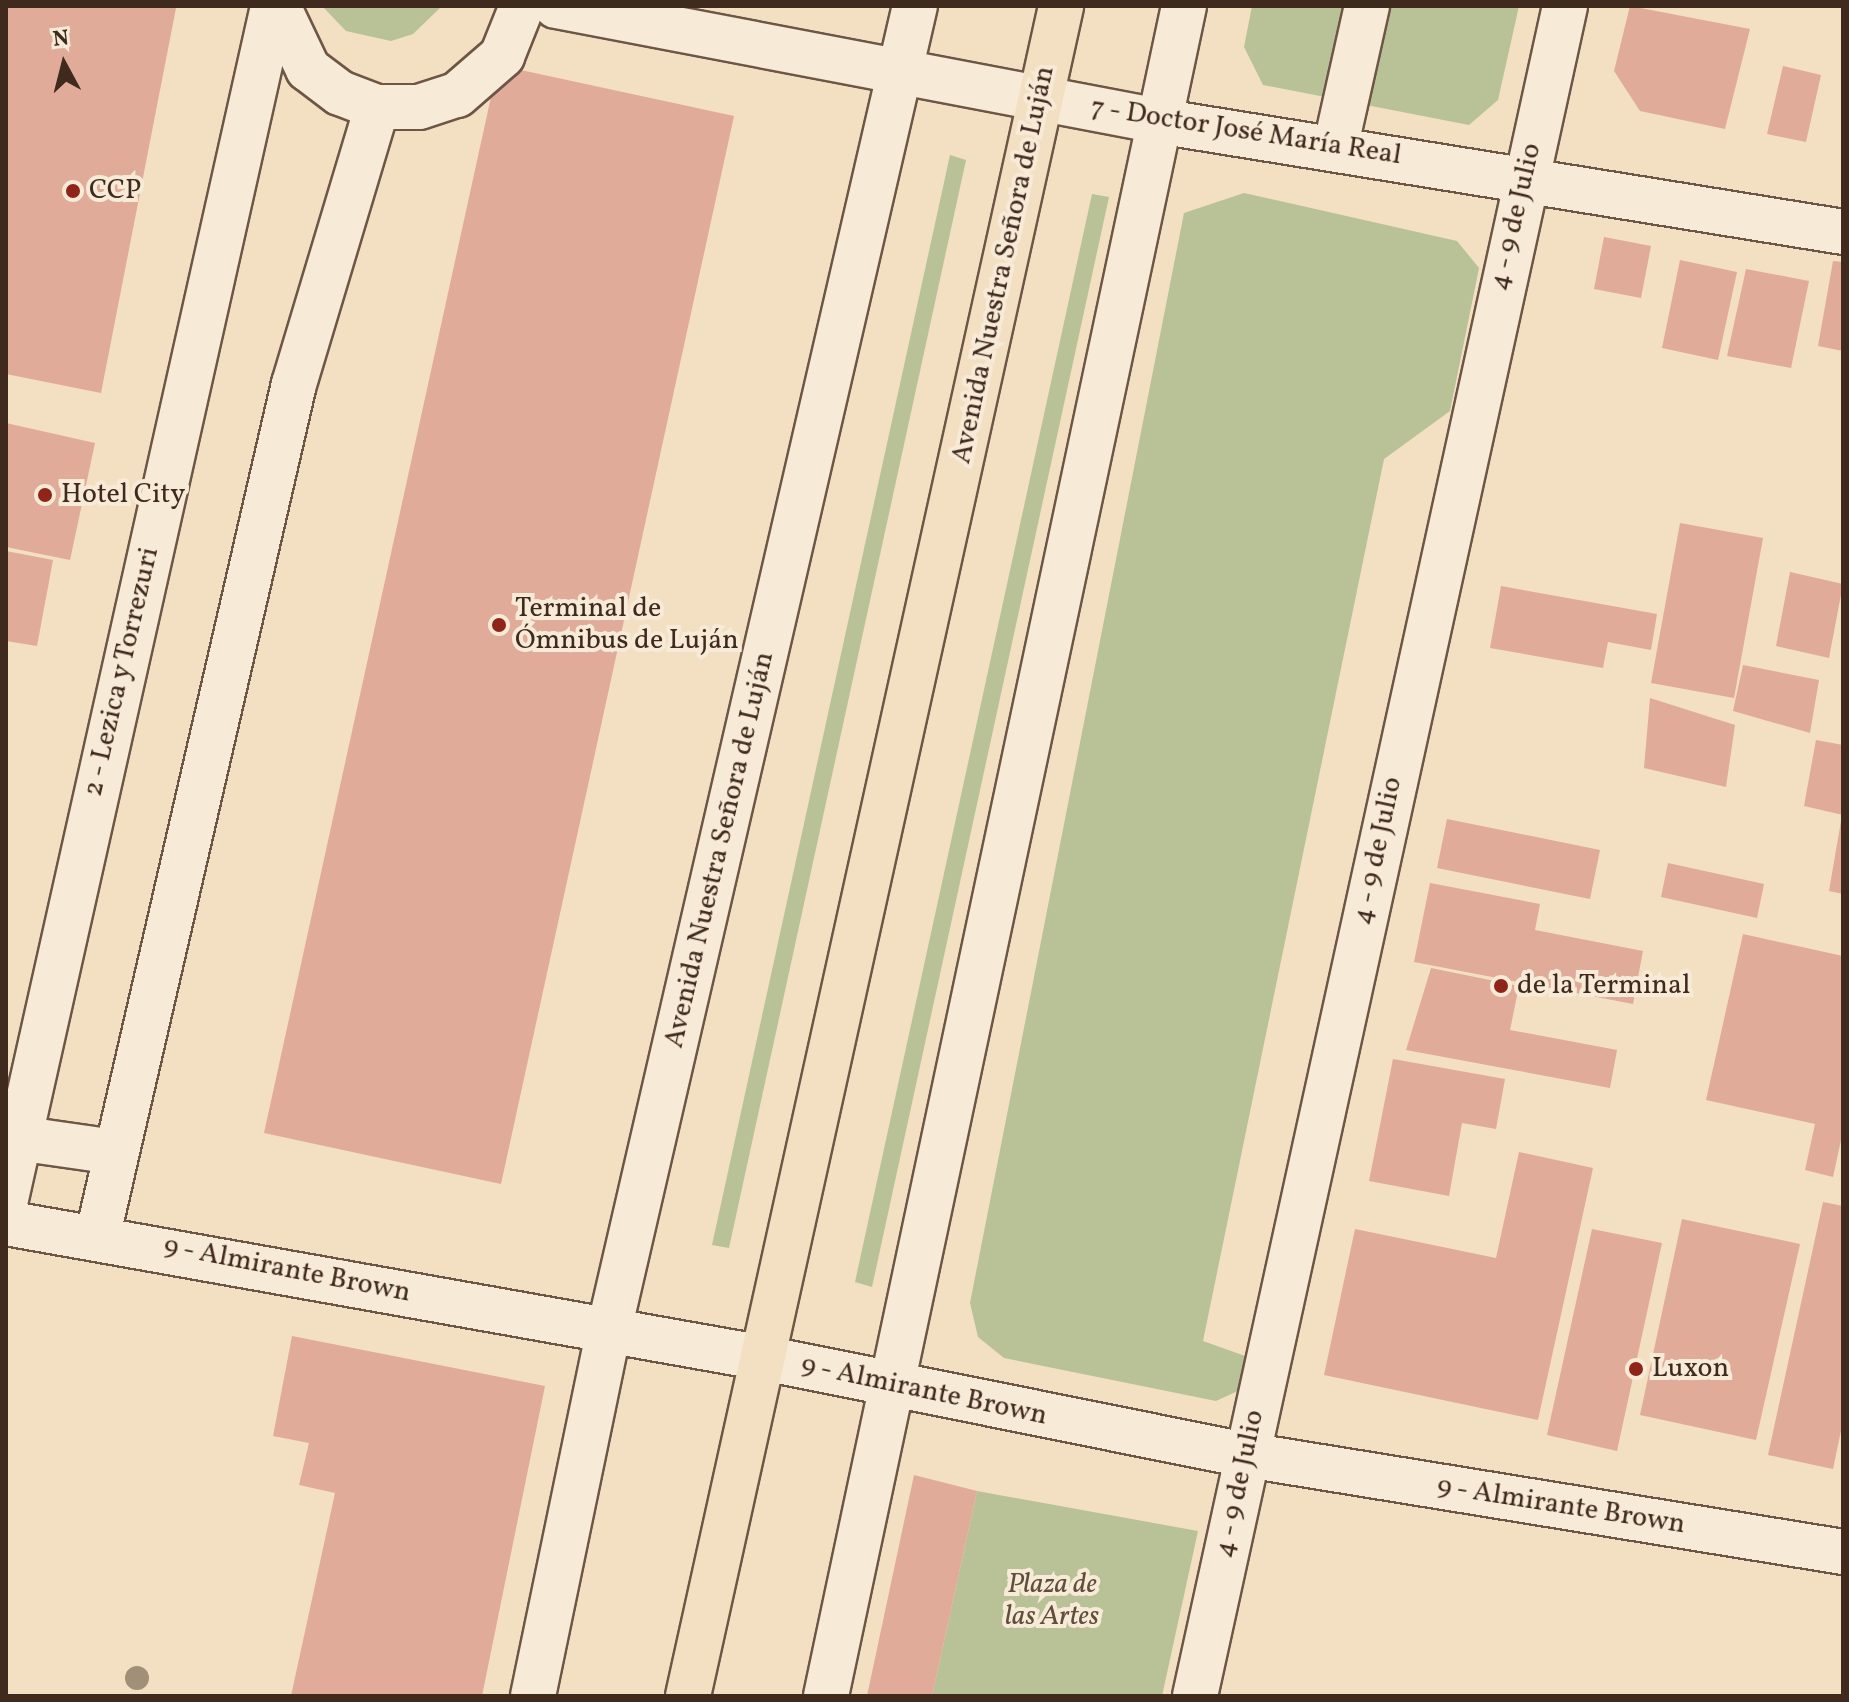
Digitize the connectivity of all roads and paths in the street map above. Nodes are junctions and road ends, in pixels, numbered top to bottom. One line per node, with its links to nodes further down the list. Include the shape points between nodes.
1 (276, 6): 11 (street, via 308,69 340,93); 16 (street, 2 - Lezica y Torrezuri)
2 (522, 6): 11 (street, via 502,56 457,95 419,107)
3 (556, 6): 9 (street, 7 - Doctor José María Real)
4 (915, 6): 9 (street, Avenida Nuestra Señora de Luján)
5 (1061, 6): 10 (main road, Avenida Nuestra Señora de Luján)
6 (1184, 6): 12 (street)
7 (1367, 6): 13 (street)
8 (1565, 6): 14 (street, 4 - 9 de Julio)
9 (899, 73): 10 (street, 7 - Doctor José María Real); 21 (street, Avenida Nuestra Señora de Luján)
10 (1041, 97): 12 (street, 7 - Doctor José María Real); 22 (main road, Avenida Nuestra Señora de Luján)
11 (377, 107): 17 (street, via 294,384 139,1075)
12 (1158, 121): 13 (street, 7 - Doctor José María Real); 23 (street)
13 (1335, 149): 14 (street, 7 - Doctor José María Real)
14 (1525, 177): 15 (street, 7 - Doctor José María Real); 24 (street, 4 - 9 de Julio)
15 (1843, 232)
16 (17, 1138): 17 (street); 18 (street, 2 - Lezica y Torrezuri)
17 (115, 1152): 20 (street)
18 (6, 1199)
19 (6, 1223): 20 (street, 9 - Almirante Brown)
20 (98, 1234): 21 (street, 9 - Almirante Brown)
21 (609, 1330): 22 (street, 9 - Almirante Brown); 26 (street, Avenida Nuestra Señora de Luján)
22 (764, 1358): 23 (street, 9 - Almirante Brown); 27 (main road, Avenida Nuestra Señora de Luján)
23 (891, 1383): 24 (street, 9 - Almirante Brown); 28 (street)
24 (1247, 1455): 25 (street, 9 - Almirante Brown); 29 (street, 4 - 9 de Julio)
25 (1843, 1552)
26 (533, 1696)
27 (688, 1696)
28 (826, 1696)
29 (1195, 1696)

